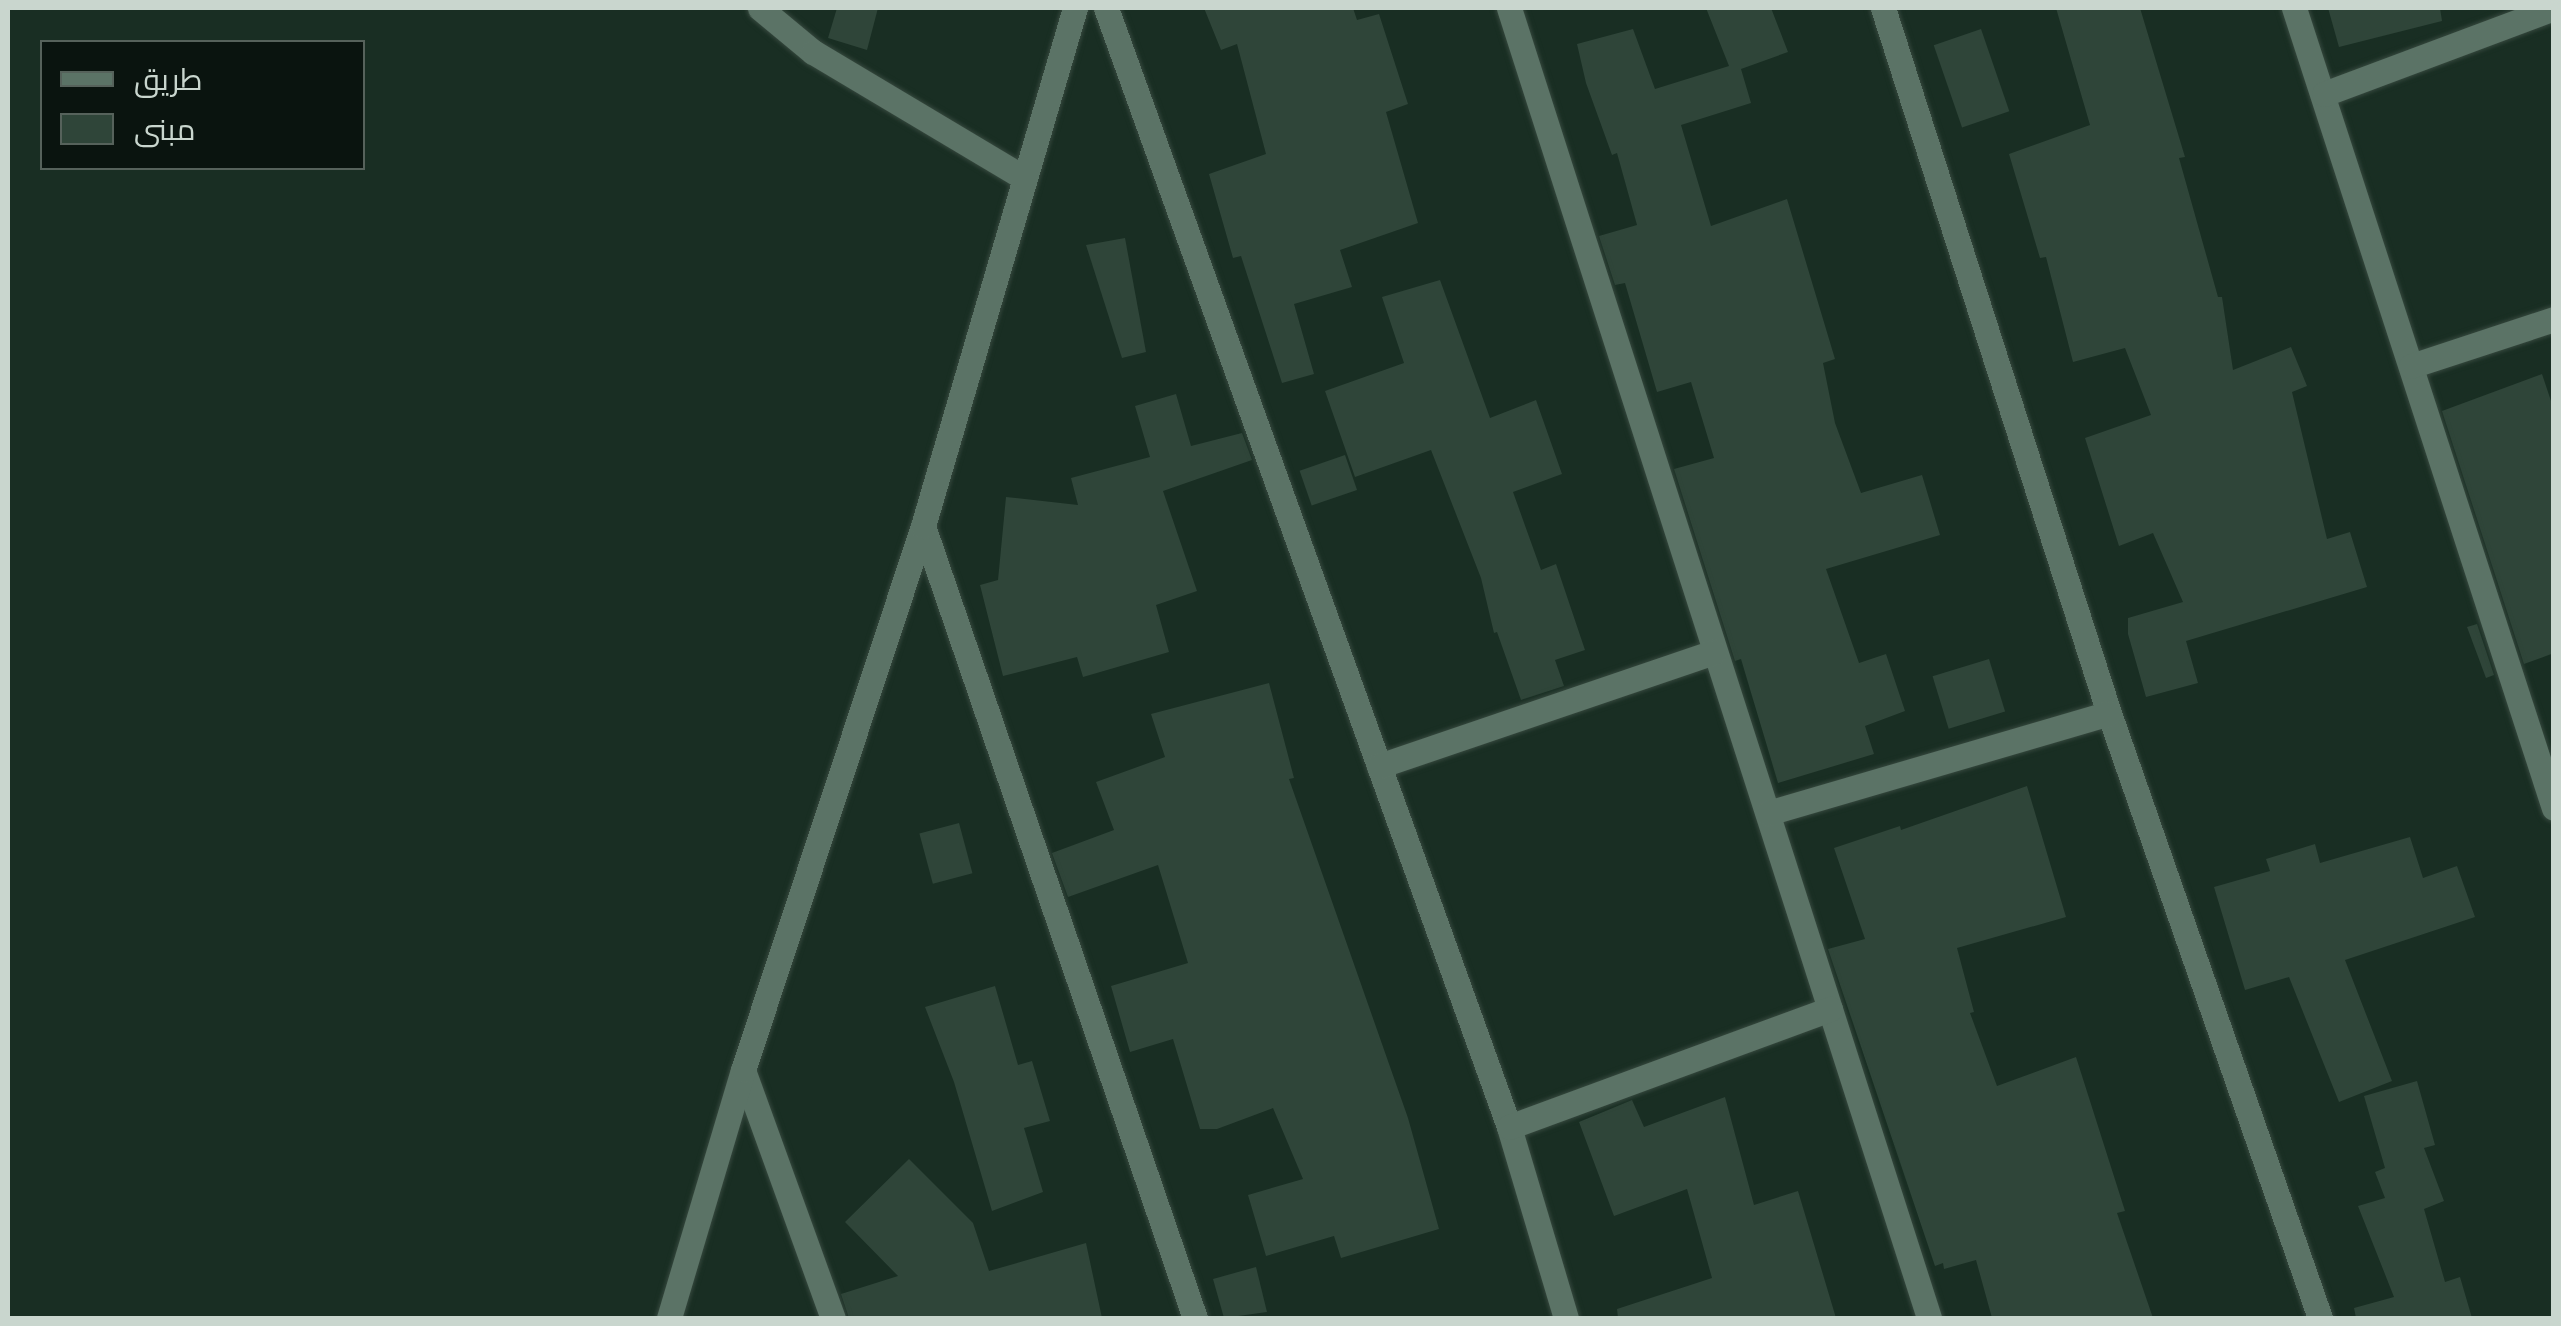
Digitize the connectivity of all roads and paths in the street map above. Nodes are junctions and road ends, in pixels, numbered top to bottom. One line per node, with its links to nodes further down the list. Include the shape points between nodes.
1 (760, 8): 9 (street, via 813,52)
2 (1074, 8): 9 (street)
3 (1106, 8): 15 (street)
4 (1509, 8): 13 (street)
5 (1883, 8): 14 (street)
6 (2294, 8): 8 (street)
7 (2554, 8): 8 (street)
8 (2324, 94): 11 (street)
9 (1024, 178): 12 (street)
10 (2554, 319): 11 (street)
11 (2411, 366): 16 (street)
12 (924, 526): 19 (street); 23 (street)
13 (1714, 652): 15 (street); 17 (street)
14 (2108, 713): 17 (street); 26 (street)
15 (1379, 766): 20 (street)
16 (2554, 808)
17 (1768, 814): 18 (street)
18 (1830, 1009): 20 (street); 25 (street)
19 (743, 1070): 21 (street); 22 (street)
20 (1509, 1127): 24 (street)
21 (669, 1318)
22 (833, 1318)
23 (1195, 1318)
24 (1566, 1318)
25 (1929, 1318)
26 (2320, 1318)

